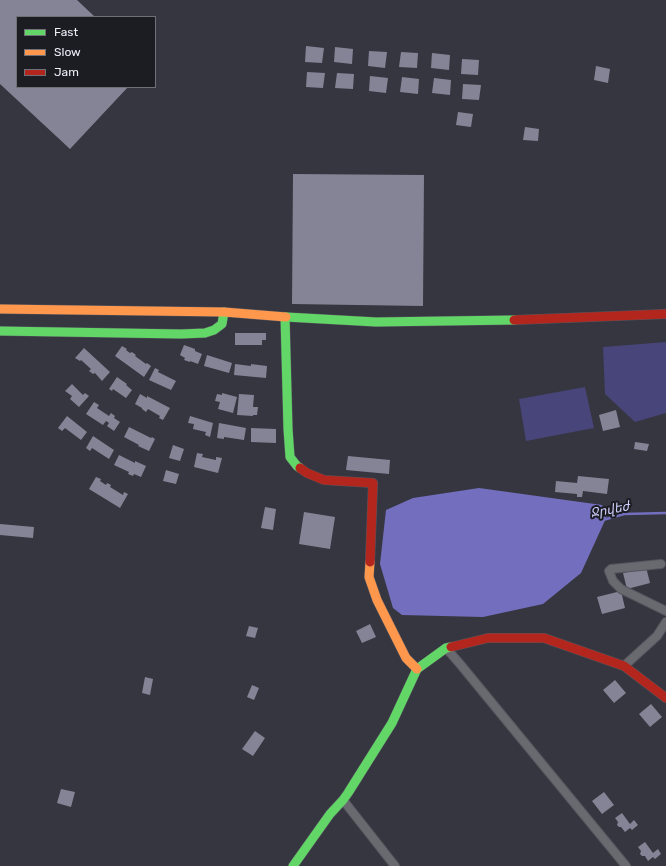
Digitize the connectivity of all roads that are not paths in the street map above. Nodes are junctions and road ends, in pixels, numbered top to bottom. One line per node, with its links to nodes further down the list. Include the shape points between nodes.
1 (0, 309): 2 (street)
2 (224, 312): 4 (street); 5 (street, via 222,324 206,333)
3 (666, 314): 4 (street, via 376,322)
4 (285, 317): 11 (street, via 290,457 307,473 324,480 373,483 369,577 377,600 406,658)
5 (0, 331)
6 (661, 564): 7 (street, via 609,571 621,589)
7 (666, 611)
8 (666, 622): 10 (street, via 656,636)
9 (446, 648): 10 (street, via 488,638 544,638); 11 (street); 16 (street)
10 (624, 666): 12 (street)
11 (417, 669): 13 (street, via 392,723)
12 (666, 698)
13 (343, 800): 14 (street); 15 (street)
14 (293, 866)
15 (395, 866)
16 (626, 866)

